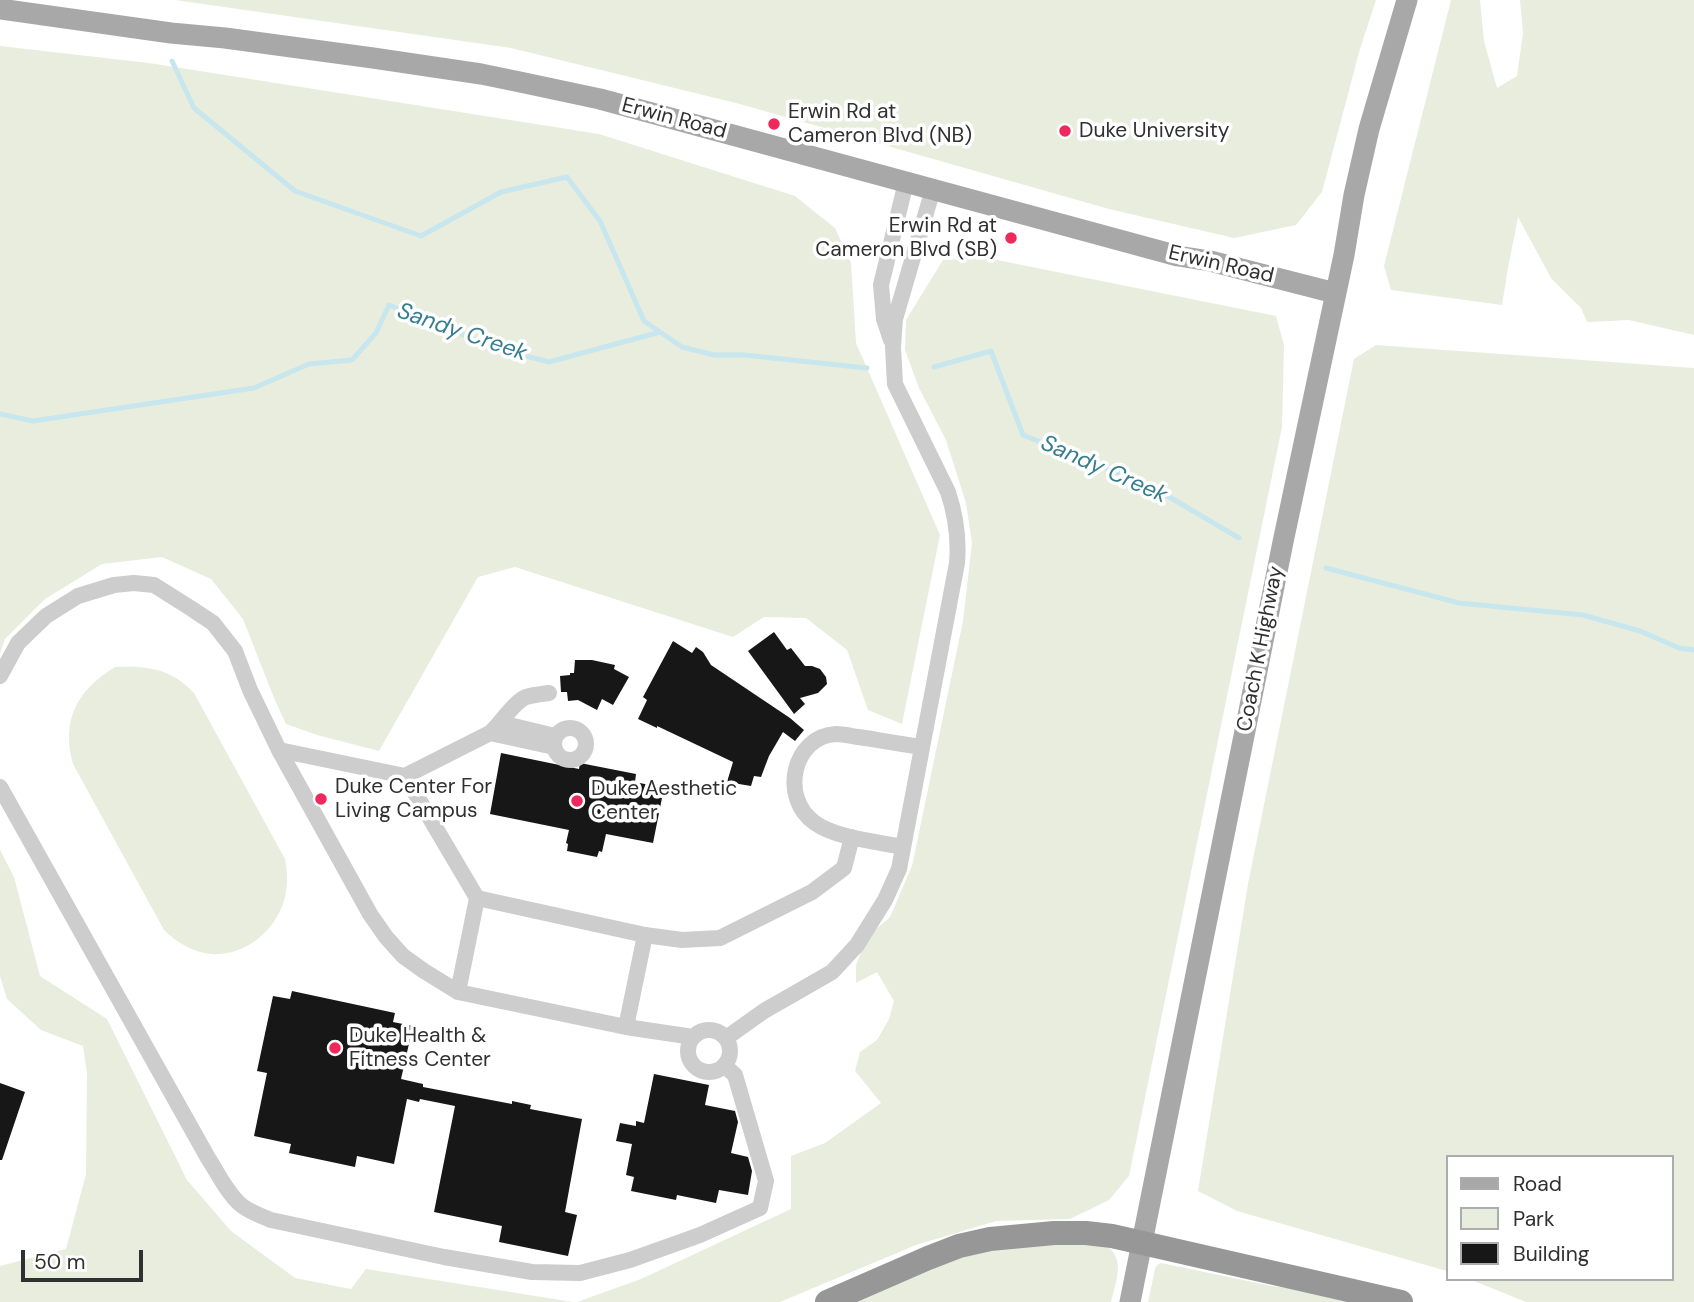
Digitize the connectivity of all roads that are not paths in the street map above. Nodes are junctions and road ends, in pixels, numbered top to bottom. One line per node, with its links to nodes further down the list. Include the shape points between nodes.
1 (1407, 0): 5 (main road, Coach K Highway, via 1369,129)
2 (0, 9): 3 (main road, Erwin Road, via 481,74 600,99)
3 (906, 182): 4 (main road, Erwin Road); 6 (lane, via 880,285)
4 (933, 189): 5 (main road, Erwin Road, via 1178,256); 6 (lane, via 895,319)
5 (1335, 293): 24 (main road, Coach K Highway)
6 (893, 347): 11 (lane, via 895,384 948,492 959,544)
7 (0, 676): 12 (lane, via 18,643 46,616 78,596 114,585 154,585 213,623 235,651)
8 (549, 693): 9 (lane, via 524,697)
9 (495, 728): 10 (lane); 13 (lane)
10 (554, 742)
11 (922, 747): 15 (lane, via 836,734 818,738 806,750 795,773 800,809 825,829); 16 (lane)
12 (279, 750): 13 (lane); 19 (lane, via 386,937 403,956)
13 (405, 776): 17 (lane)
14 (0, 787): 23 (lane, via 221,1178 240,1204 271,1220 532,1272 580,1273 630,1260 760,1208 766,1181 735,1075)
15 (852, 837): 16 (lane); 18 (lane, via 844,868 812,892 720,939)
16 (903, 848): 22 (lane, via 885,900 857,945 832,972)
17 (477, 898): 18 (lane); 19 (lane)
18 (645, 935): 20 (lane)
19 (458, 992): 20 (lane)
20 (626, 1027): 21 (lane)
21 (693, 1037): 22 (lane, via 707,1030); 23 (lane, via 687,1050 694,1067 707,1073)
22 (726, 1038): 23 (lane, via 731,1054)
23 (725, 1066)
24 (1142, 1242): 25 (highway, via 1072,1232 990,1239 959,1246); 26 (main road, Coach K Highway); 27 (highway)
25 (827, 1302)
26 (1130, 1302)
27 (1401, 1302)

